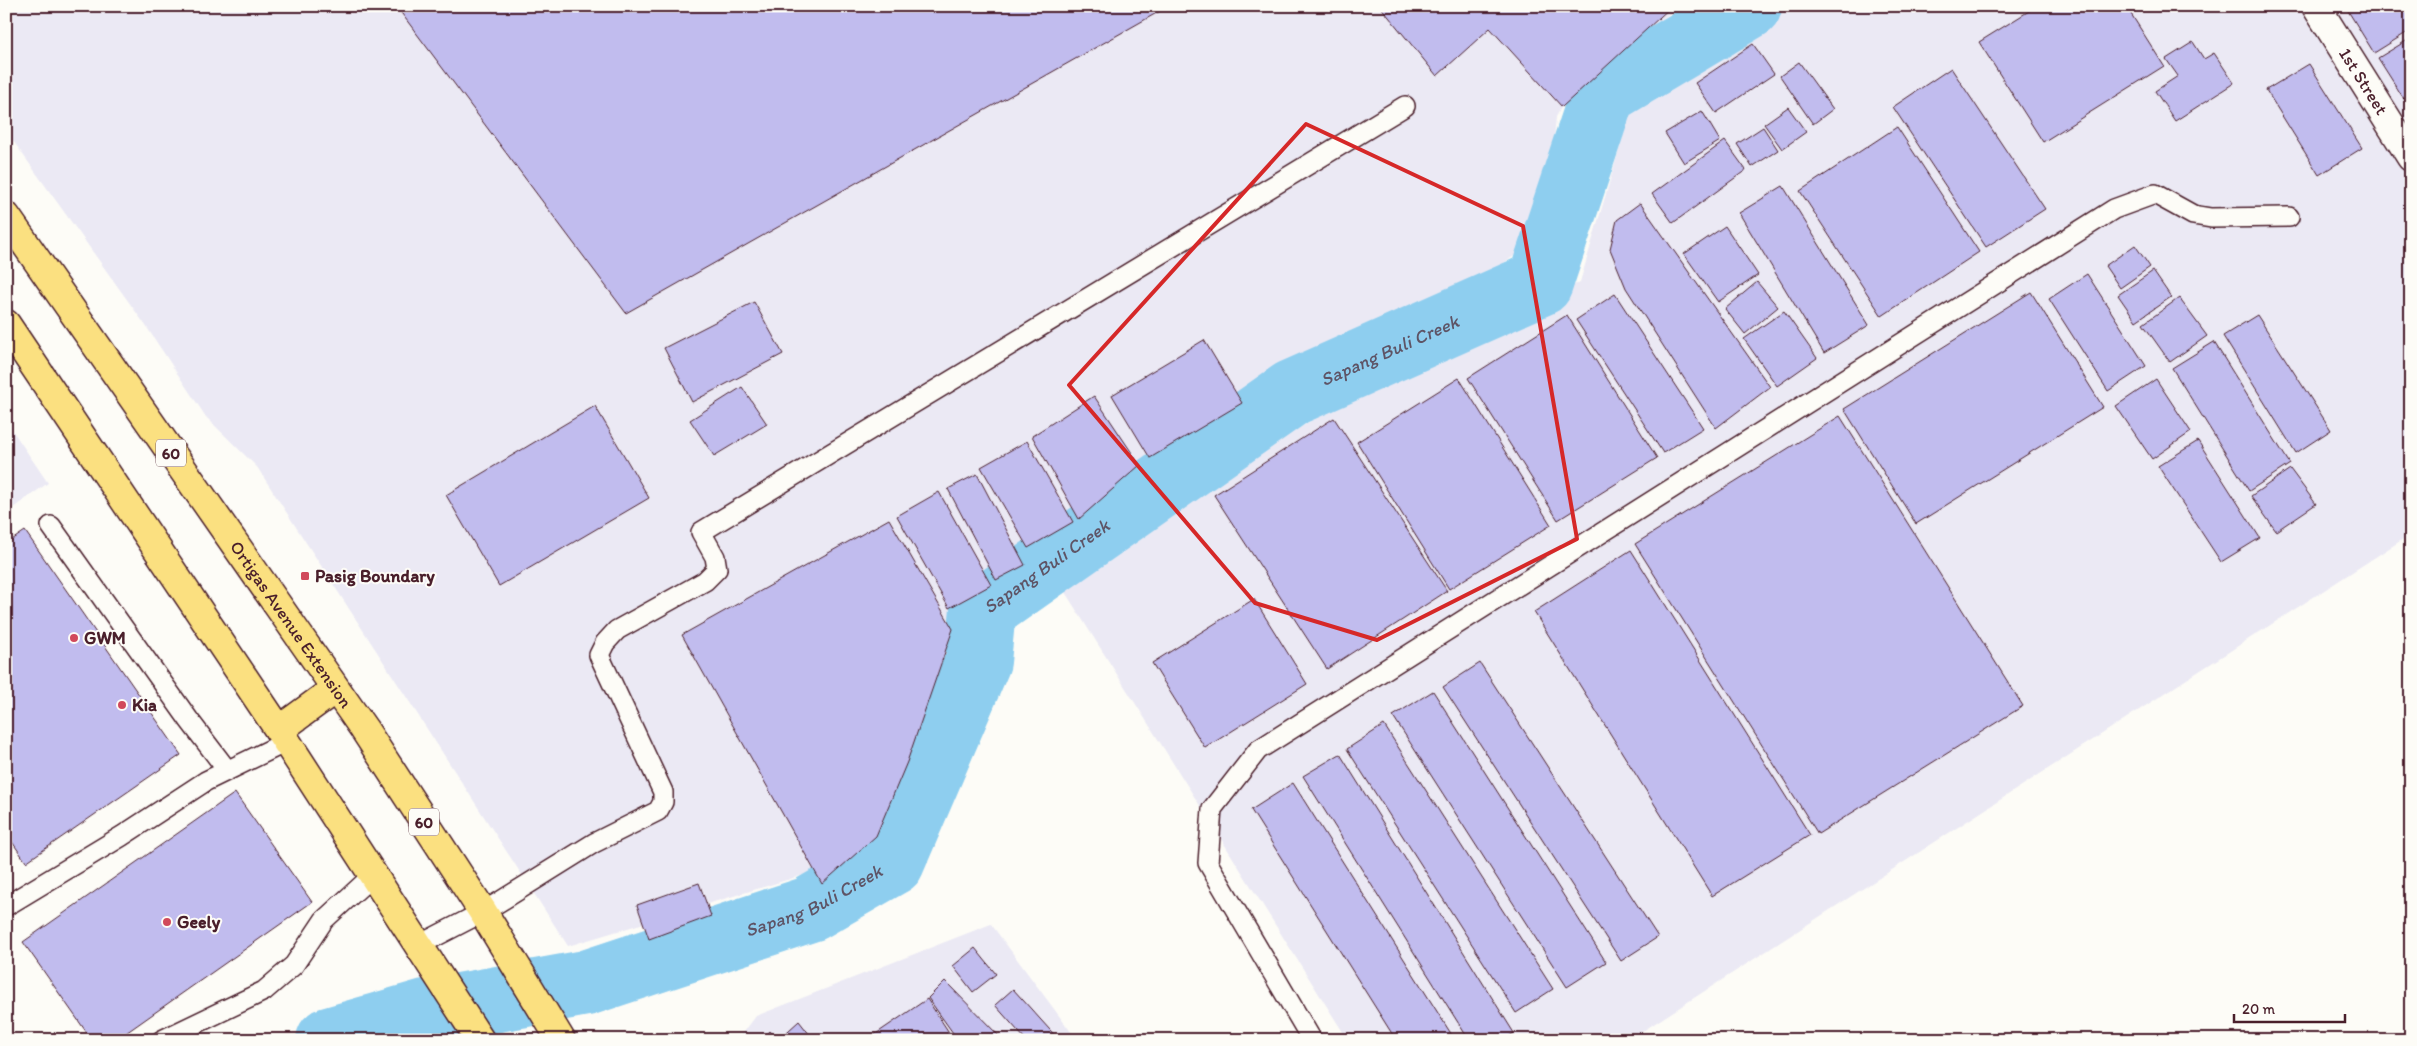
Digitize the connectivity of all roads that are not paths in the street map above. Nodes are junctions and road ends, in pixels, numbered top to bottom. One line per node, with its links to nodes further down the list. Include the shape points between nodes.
1 (2316, 6): 3 (street, 1st Street)
2 (1405, 106): 13 (lane, via 701,532 715,557 716,570 705,581 617,630 605,643 600,655 663,792 658,811 594,843)
3 (2411, 157)
4 (6, 216): 8 (main road, Ortigas Avenue Extension / 60)
5 (2289, 217): 18 (lane, via 2211,218 2193,215 2155,194 2114,208 1258,750 1212,810 1208,863)
6 (6, 324): 9 (main road)
7 (51, 526): 10 (lane, via 188,720)
8 (335, 689): 9 (main road); 13 (main road, Ortigas Avenue Extension / 60)
9 (283, 736): 10 (lane); 11 (main road)
10 (228, 770): 12 (lane)
11 (373, 875): 14 (main road); 15 (lane, via 324,920 294,965 264,991)
12 (6, 906)
13 (483, 912): 14 (lane); 17 (main road, Ortigas Avenue Extension / 60)
14 (419, 945): 16 (main road)
15 (162, 1040)
16 (480, 1040)
17 (561, 1040)
18 (1312, 1040)

